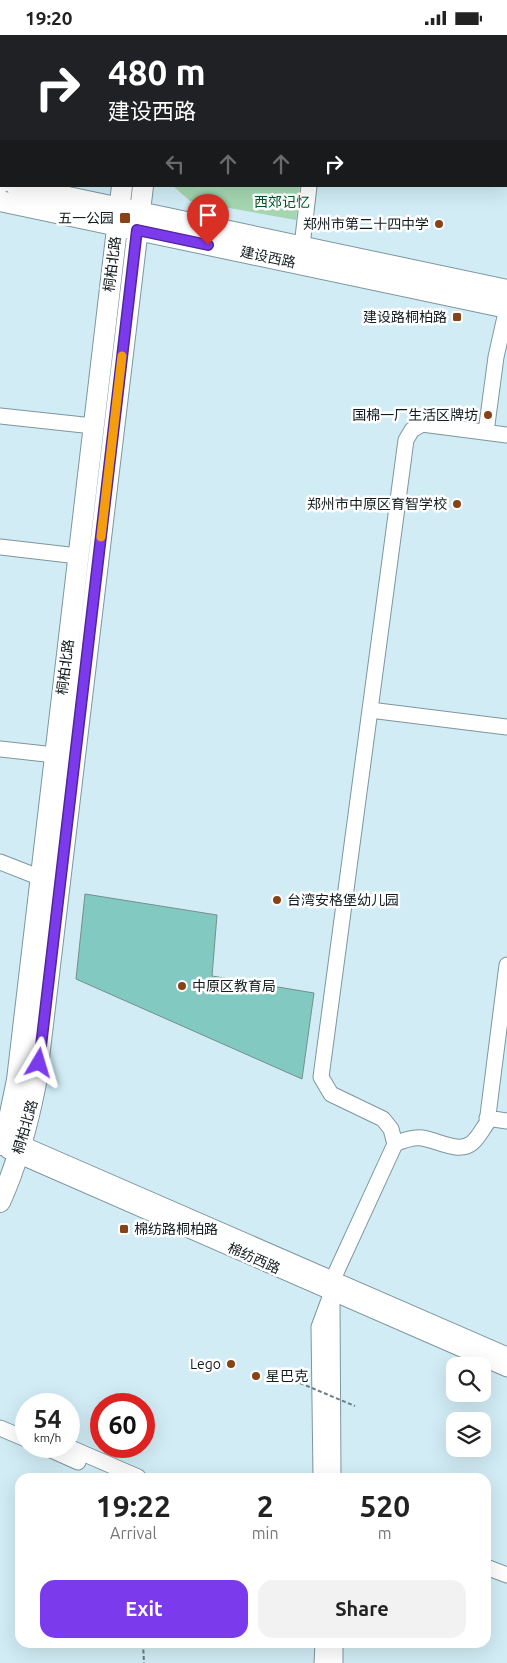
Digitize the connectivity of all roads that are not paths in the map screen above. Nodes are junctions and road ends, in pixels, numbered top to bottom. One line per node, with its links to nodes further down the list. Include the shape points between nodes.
1 (19, 187): 6 (main road, 建设西路)
2 (122, 187): 6 (main road, 桐柏北路)
3 (143, 187): 7 (main road, 桐柏北路)
4 (309, 187): 8 (street)
5 (0, 201): 6 (main road, 建设西路)
6 (118, 217): 7 (main road, 建设西路); 12 (main road, 桐柏北路)
7 (138, 221): 8 (main road, 建设西路); 10 (main road, 建设西路); 27 (main road, 桐柏北路, via 36,1083 27,1128)
8 (302, 246): 9 (main road, 建设西路)
9 (507, 290)
10 (507, 308): 13 (street, via 496,357)
11 (0, 416): 12 (street)
12 (93, 426): 16 (main road, 桐柏北路)
13 (486, 433): 14 (street); 17 (street, via 422,424 412,430 406,440)
14 (507, 435)
15 (0, 547): 16 (street)
16 (78, 556): 20 (main road, 桐柏北路)
17 (370, 710): 18 (street); 28 (street, via 321,1077 331,1094 383,1119 391,1129)
18 (507, 727)
19 (0, 749): 20 (street)
20 (55, 755): 22 (main road, 桐柏北路)
21 (0, 862): 22 (street)
22 (40, 877): 27 (main road, 桐柏北路)
23 (507, 965): 24 (street)
24 (500, 1068): 25 (street)
25 (487, 1118): 26 (street); 28 (street, via 473,1143 466,1147 421,1138)
26 (507, 1121)
27 (7, 1144): 29 (main road, 桐柏北路); 30 (street, 棉纺西路)
28 (395, 1144): 30 (street)
29 (0, 1202)
30 (332, 1286): 31 (street, 棉纺西路); 32 (street, 棉纺西路); 41 (street, via 319,1327); 42 (street)
31 (507, 1355)
32 (507, 1369)
33 (0, 1417): 34 (street)
34 (15, 1424)
35 (0, 1428): 36 (street)
36 (15, 1434)
37 (80, 1452): 40 (street)
38 (70, 1458): 39 (street)
39 (105, 1473)
40 (129, 1473)
41 (321, 1473)
42 (333, 1473)
43 (491, 1558): 44 (street)
44 (507, 1565)
45 (491, 1569): 46 (street)
46 (507, 1575)
47 (323, 1648): 49 (street)
48 (335, 1648): 50 (street)
49 (322, 1663)
50 (335, 1663)

